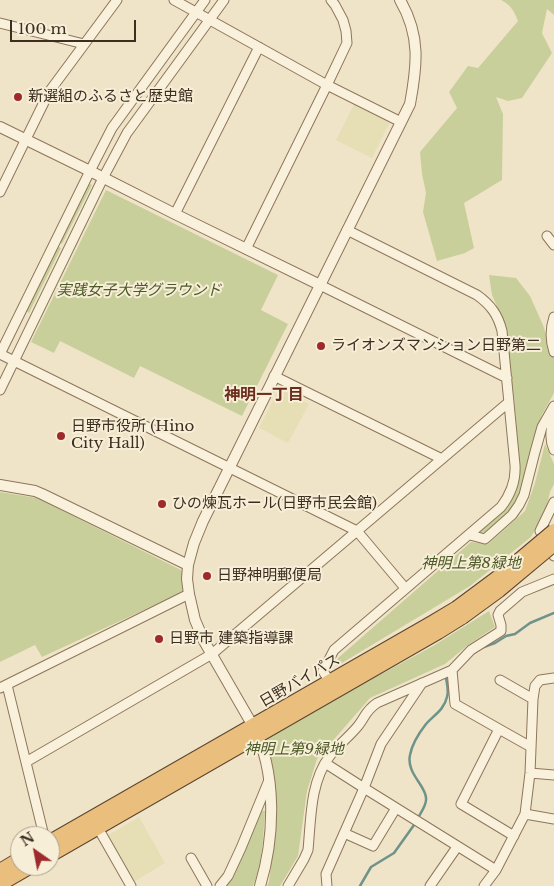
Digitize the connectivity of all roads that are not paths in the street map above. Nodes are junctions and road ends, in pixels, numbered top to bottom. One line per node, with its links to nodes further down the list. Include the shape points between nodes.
1 (118, 0): 10 (street)
2 (174, 0): 7 (street)
3 (205, 0): 7 (street)
4 (224, 0): 8 (street)
5 (331, 0): 12 (street, via 343,20 347,43)
6 (400, 0): 13 (street, via 411,25 416,53 410,104)
7 (196, 12): 8 (street); 16 (street, via 112,128)
8 (210, 20): 11 (street); 17 (street, via 127,133)
9 (0, 23): 10 (street)
10 (84, 44): 15 (street, via 49,92)
11 (259, 47): 12 (street); 19 (street)
12 (327, 85): 13 (street); 23 (street)
13 (400, 122): 20 (street)
14 (0, 127): 15 (street)
15 (25, 140): 16 (street); 18 (street)
16 (90, 171): 17 (street); 27 (street)
17 (103, 178): 19 (street); 28 (street)
18 (0, 192)
19 (175, 214): 23 (street)
20 (347, 230): 24 (street); 30 (street, via 486,301 500,322)
21 (547, 236): 22 (street)
22 (554, 245)
23 (246, 249): 24 (street)
24 (320, 285): 29 (street); 30 (street)
25 (554, 317): 26 (street, via 550,327)
26 (554, 352)
27 (0, 354): 28 (street)
28 (14, 361): 31 (street); 37 (street)
29 (274, 376): 36 (street); 37 (street)
30 (507, 378): 32 (street)
31 (0, 390)
32 (509, 402): 36 (street); 42 (street, via 516,470 513,486 501,507)
33 (554, 406): 42 (street, via 542,427 519,505 485,538)
34 (554, 413): 35 (street, via 550,430)
35 (554, 450)
36 (442, 459): 40 (street)
37 (229, 467): 40 (street); 45 (street, via 197,535)
38 (0, 485): 45 (street, via 35,491)
39 (554, 502): 44 (street, via 540,531)
40 (357, 531): 47 (street); 50 (street)
41 (554, 531): 49 (highway, 日野バイパス, bridge)
42 (470, 535): 47 (street)
43 (554, 544): 49 (highway, 日野バイパス, bridge, via 499,590)
44 (554, 556)
45 (188, 565): 48 (street)
46 (554, 579): 51 (street, via 522,592 500,611 501,631 471,650)
47 (405, 588): 54 (street, via 334,650 323,671)
48 (189, 594): 50 (street, via 195,620); 56 (street)
49 (459, 612): 54 (highway, 日野バイパス, via 432,623); 59 (highway, 日野バイパス, via 438,632)
50 (212, 654): 59 (street); 61 (street)
51 (452, 670): 55 (street); 58 (street, via 455,704)
52 (554, 678): 57 (street, via 540,680 535,686)
53 (500, 680): 57 (street)
54 (330, 682): 59 (highway, 日野バイパス)
55 (422, 683): 62 (street, via 369,708 359,725); 66 (street, via 381,744)
56 (4, 686): 61 (street)
57 (533, 699): 60 (street)
58 (498, 729): 60 (street); 73 (street, via 461,804)
59 (256, 731): 65 (street, via 265,754); 71 (highway, 日野バイパス); 74 (highway, 日野バイパス)
60 (531, 747): 63 (street)
61 (26, 762): 70 (street)
62 (325, 763): 66 (street); 85 (street, via 314,789 308,850)
63 (530, 773): 64 (street); 68 (street)
64 (554, 775)
65 (269, 780): 83 (street, via 238,855); 84 (street, via 271,826)
66 (364, 788): 67 (street); 72 (street)
67 (396, 808): 72 (street, via 373,846); 75 (street)
68 (525, 814): 69 (street); 73 (street)
69 (554, 818)
70 (42, 826)
71 (98, 828): 76 (highway, 日野バイパス); 81 (street)
72 (344, 833): 86 (street, via 326,874)
73 (514, 836): 78 (street)
74 (60, 837)
75 (458, 846): 78 (street); 87 (street)
76 (60, 849)
77 (191, 858): 82 (street)
78 (496, 870): 88 (street)
79 (14, 876): 80 (highway)
80 (0, 884)
81 (131, 886)
82 (207, 886)
83 (220, 886)
84 (260, 886)
85 (288, 886)
86 (327, 886)
87 (430, 886)
88 (484, 886)

